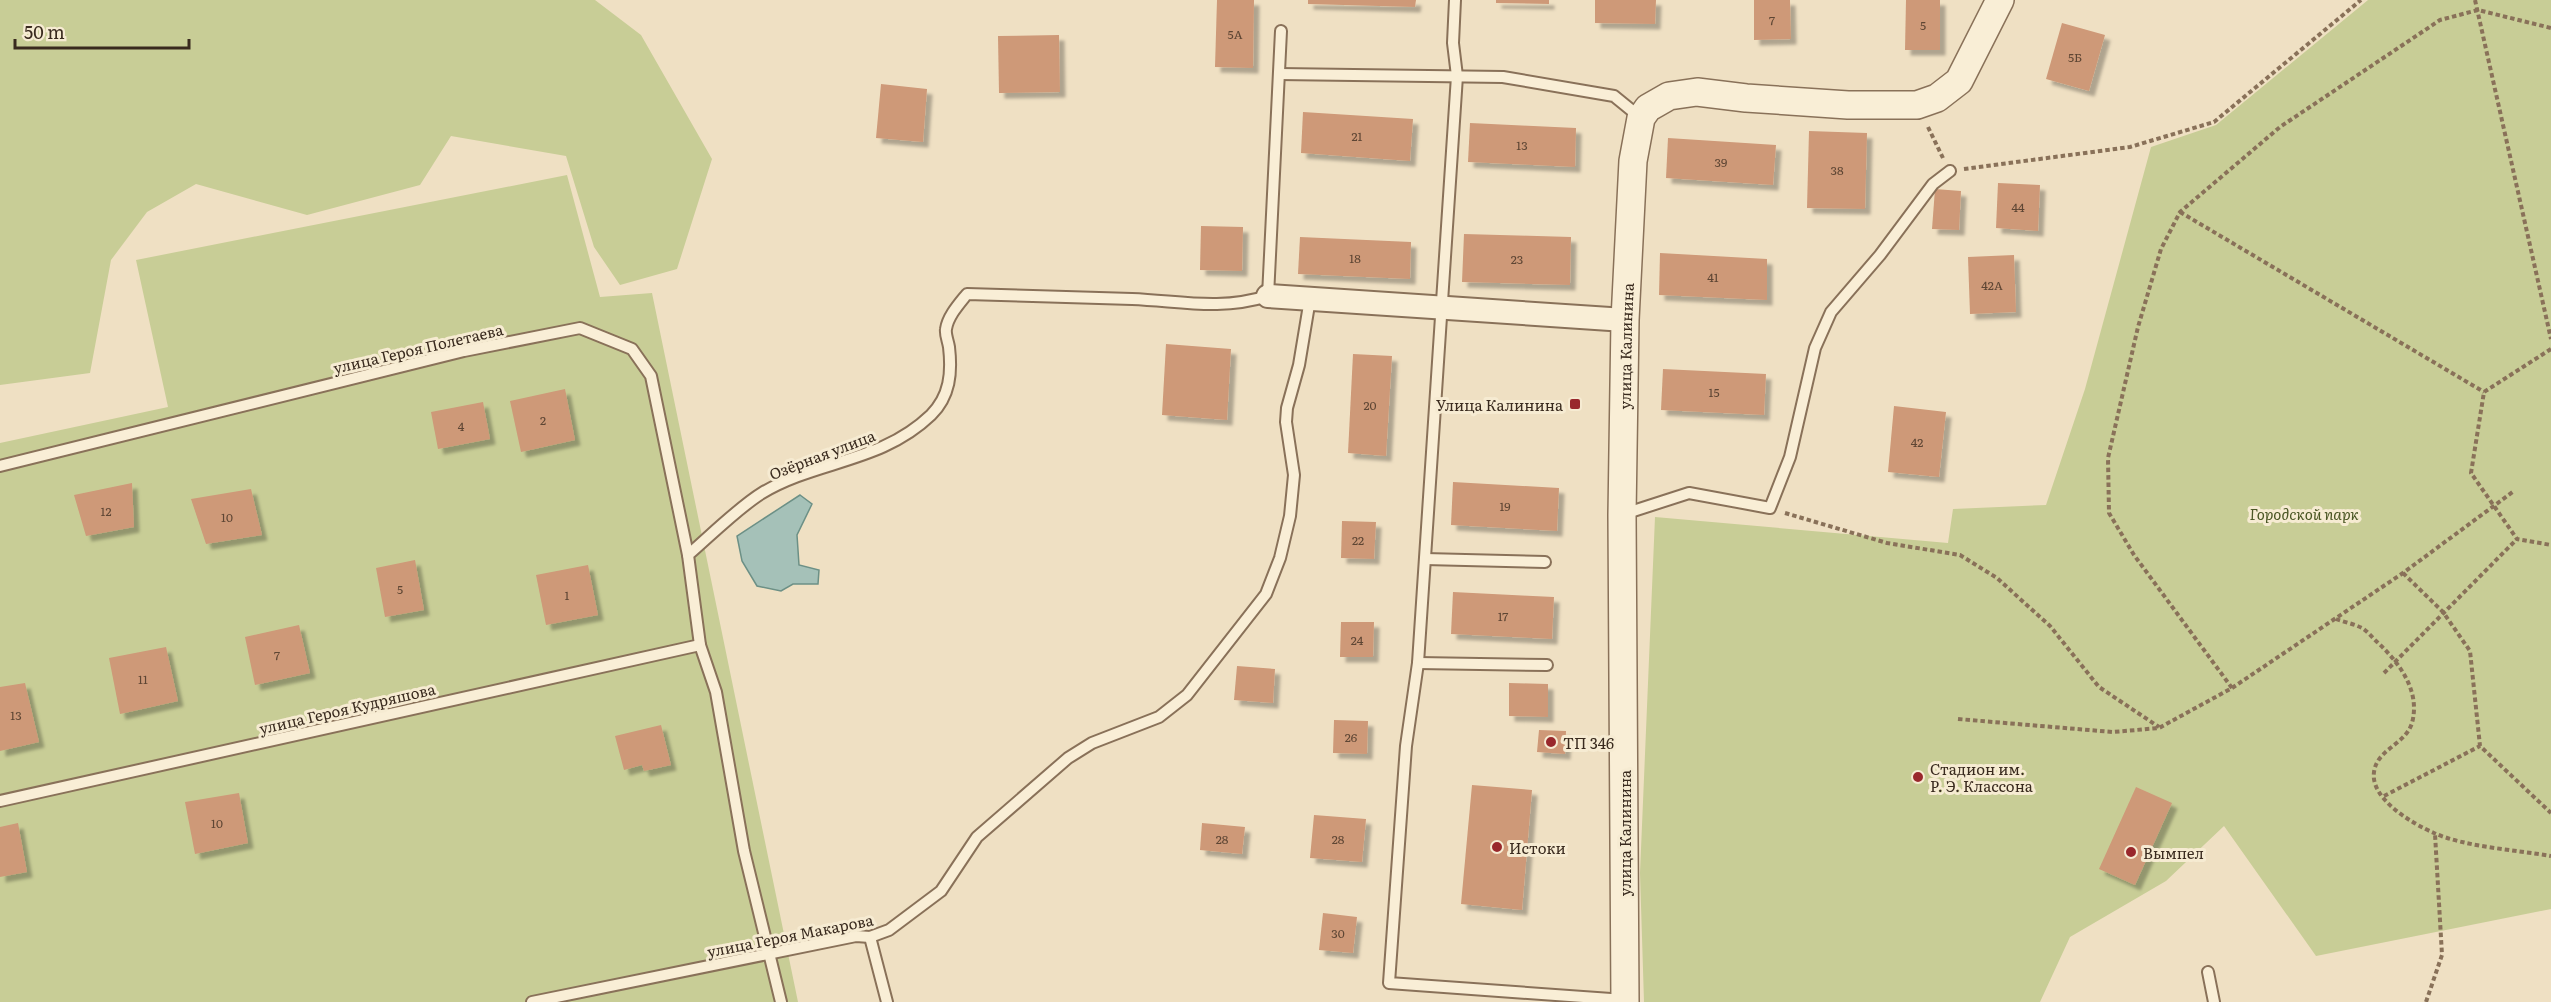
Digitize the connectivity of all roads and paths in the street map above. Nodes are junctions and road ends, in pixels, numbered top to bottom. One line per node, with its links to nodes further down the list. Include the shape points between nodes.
1 (1455, 0): 9 (lane, via 1453,43)
2 (2000, 0): 10 (street, via 1959,81 1937,98)
3 (2361, 0): 12 (path, via 2214,122 2130,147)
4 (2475, 0): 5 (path)
5 (2478, 10): 6 (path); 13 (path, via 2440,20 2280,127); 18 (path)
6 (2551, 28)
7 (1281, 31): 8 (lane)
8 (1279, 74): 9 (lane); 14 (lane)
9 (1457, 76): 11 (lane, via 1503,77 1614,96); 16 (lane)
10 (1917, 105): 11 (street, via 1848,105 1697,92 1669,96 1648,108); 12 (path)
11 (1641, 118): 17 (street, улица Калинина, via 1633,160)
12 (1950, 171): 24 (lane, via 1933,184 1831,312 1815,348 1790,457)
13 (2180, 212): 20 (path); 39 (path, via 2161,249 2138,327 2108,458 2109,513 2134,555)
14 (1268, 297): 15 (street); 28 (lane, Озёрная улица, via 1217,306 1134,299 967,294 945,329 949,348 947,395 932,414 884,447 760,494)
15 (1310, 299): 16 (street); 48 (lane, улица Героя Макарова, via 1287,408 1294,475 1290,516 1266,594 1187,695 1159,717 1092,743 1068,758 977,837 941,891 889,930)
16 (1443, 310): 17 (street); 29 (lane)
17 (1625, 320): 25 (street, улица Калинина)
18 (2551, 339)
19 (2551, 349): 20 (path)
20 (2484, 392): 23 (path, via 2471,473)
21 (0, 466): 28 (lane, улица Героя Полетаева, via 464,351 580,328 632,349 651,376)
22 (2514, 491): 23 (path)
23 (2494, 504): 26 (path); 31 (path)
24 (1770, 508): 25 (lane, via 1689,493); 41 (path, via 1887,543 1960,555 1997,578 2050,626 2099,687)
25 (1622, 515): 51 (street, улица Калинина)
26 (2517, 539): 27 (path); 32 (path)
27 (2551, 545)
28 (688, 555): 34 (lane)
29 (1425, 559): 30 (lane); 36 (lane)
30 (1545, 562)
31 (2403, 573): 32 (path); 33 (path)
32 (2443, 612): 35 (path); 42 (path, via 2470,651)
33 (2335, 618): 35 (path, via 2362,628); 39 (path)
34 (700, 645): 44 (lane, улица Героя Кудряшова); 49 (lane, via 716,692 744,851)
35 (2395, 661): 38 (path); 46 (path, via 2410,684 2414,700 2412,724 2403,739 2377,761 2373,774 2384,801)
36 (1418, 663): 37 (lane); 51 (lane, via 1406,746 1389,983)
37 (1547, 665)
38 (2384, 673)
39 (2232, 688): 41 (path)
40 (1958, 719): 41 (path, via 2113,732)
41 (2159, 728)
42 (2480, 746): 43 (path); 45 (path)
43 (2384, 796)
44 (0, 801)
45 (2551, 813)
46 (2435, 834): 47 (path); 56 (path, via 2442,955)
47 (2551, 856)
48 (870, 937): 49 (lane, улица Героя Макарова, via 856,936); 54 (lane)
49 (770, 953): 52 (lane, улица Героя Макарова); 53 (lane)
50 (2208, 972): 55 (lane)
51 (1625, 1001)
52 (532, 1002)
53 (781, 1002)
54 (887, 1002)
55 (2214, 1002)
56 (2426, 1002)

